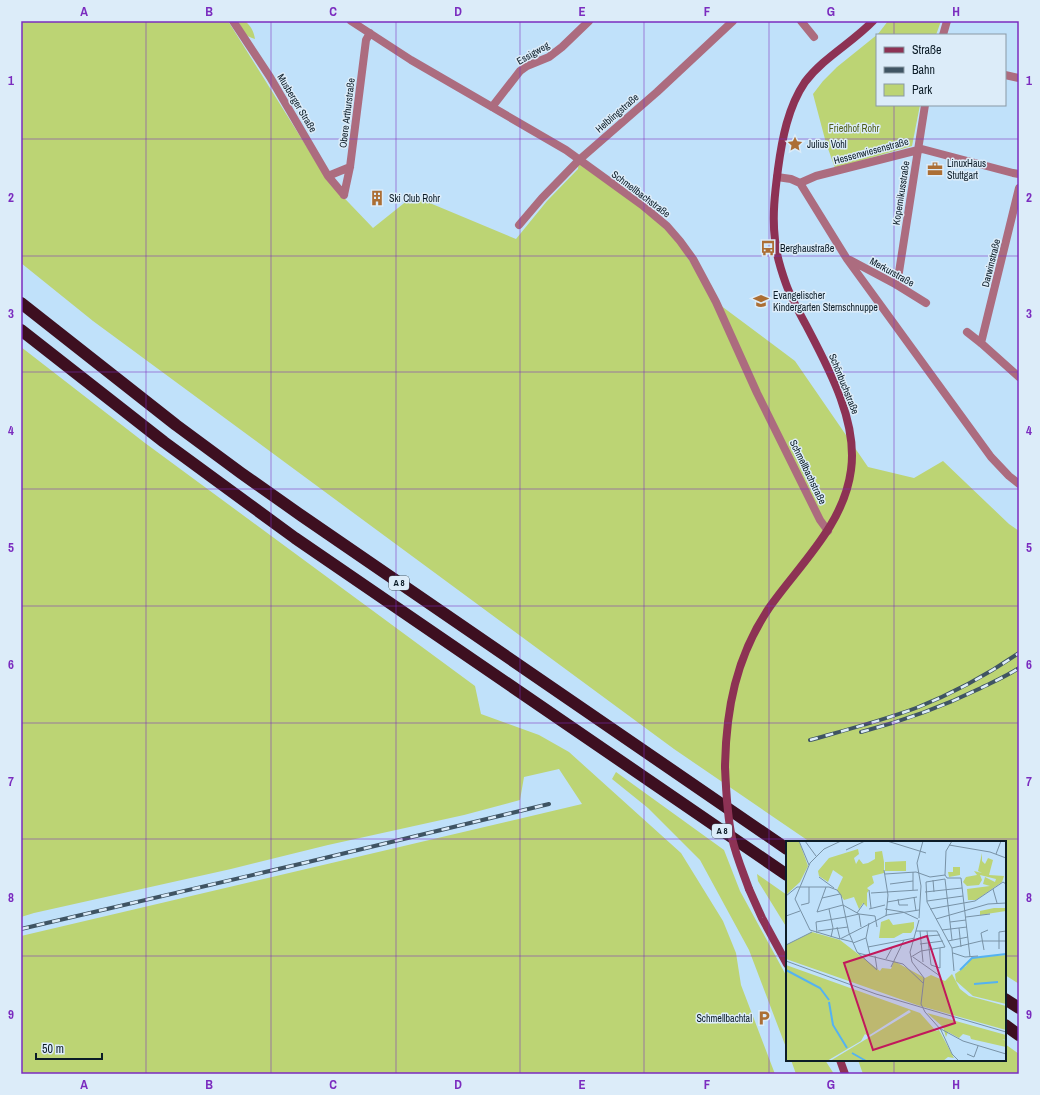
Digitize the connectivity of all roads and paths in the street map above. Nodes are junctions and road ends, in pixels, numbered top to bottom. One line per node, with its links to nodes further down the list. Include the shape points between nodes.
1 (233, 21): 19 (street, Musberger Straße, via 270,77)
2 (351, 21): 8 (street, Schmellbachstraße)
3 (589, 21): 14 (street, Essigweg, via 549,58 520,71)
4 (733, 21): 16 (street, Helblingstraße)
5 (801, 21): 10 (street)
6 (873, 21): 20 (main road, Schönbuchstraße, via 816,68 802,88 788,118)
7 (947, 21): 9 (street)
8 (370, 33): 14 (street, Schmellbachstraße); 17 (street, Obere Arthurstraße, via 366,40)
9 (943, 34)
10 (814, 37)
11 (1006, 75): 12 (street)
12 (1019, 78)
13 (925, 106): 15 (street, Kopernikusstraße)
14 (492, 107): 16 (street, Schmellbachstraße)
15 (918, 149): 18 (street, Hessenwiesenstraße); 21 (street, Hessenwiesenstraße, via 816,176); 26 (street, Kopernikusstraße)
16 (579, 160): 24 (street, Helblingstraße); 34 (street, Schmellbachstraße, via 667,226 693,259 723,316 757,393 820,520)
17 (350, 167): 19 (street); 23 (street, Obere Arthurstraße)
18 (1019, 174)
19 (328, 176): 23 (street, Musberger Straße)
20 (777, 177): 21 (street); 34 (main road, Schönbuchstraße, via 774,230 786,287 822,355 841,400 852,442 852,469 849,481 838,512)
21 (800, 183): 25 (street)
22 (1019, 188): 31 (street, Darwinstraße)
23 (344, 195)
24 (519, 225)
25 (847, 259): 26 (street, Merkurstraße); 33 (street, via 991,457)
26 (897, 285): 28 (street, Merkurstraße)
27 (21, 303): 35 (highway, A 8, via 241,473)
28 (926, 303)
29 (21, 330): 36 (highway, A 8, via 164,442 289,534)
30 (967, 332): 31 (street)
31 (981, 343): 32 (street)
32 (1019, 377)
33 (1019, 484)
34 (828, 530): 37 (main road, Schönbuchstraße, bridge, via 768,610 749,644 738,671 727,724 726,797 738,861 762,918)
35 (786, 848)
36 (786, 874)
37 (786, 962)
38 (1006, 1000): 39 (highway)
39 (1019, 1008)
40 (1006, 1026): 41 (highway)
41 (1019, 1035)
42 (840, 1061): 43 (main road)
43 (845, 1074)

